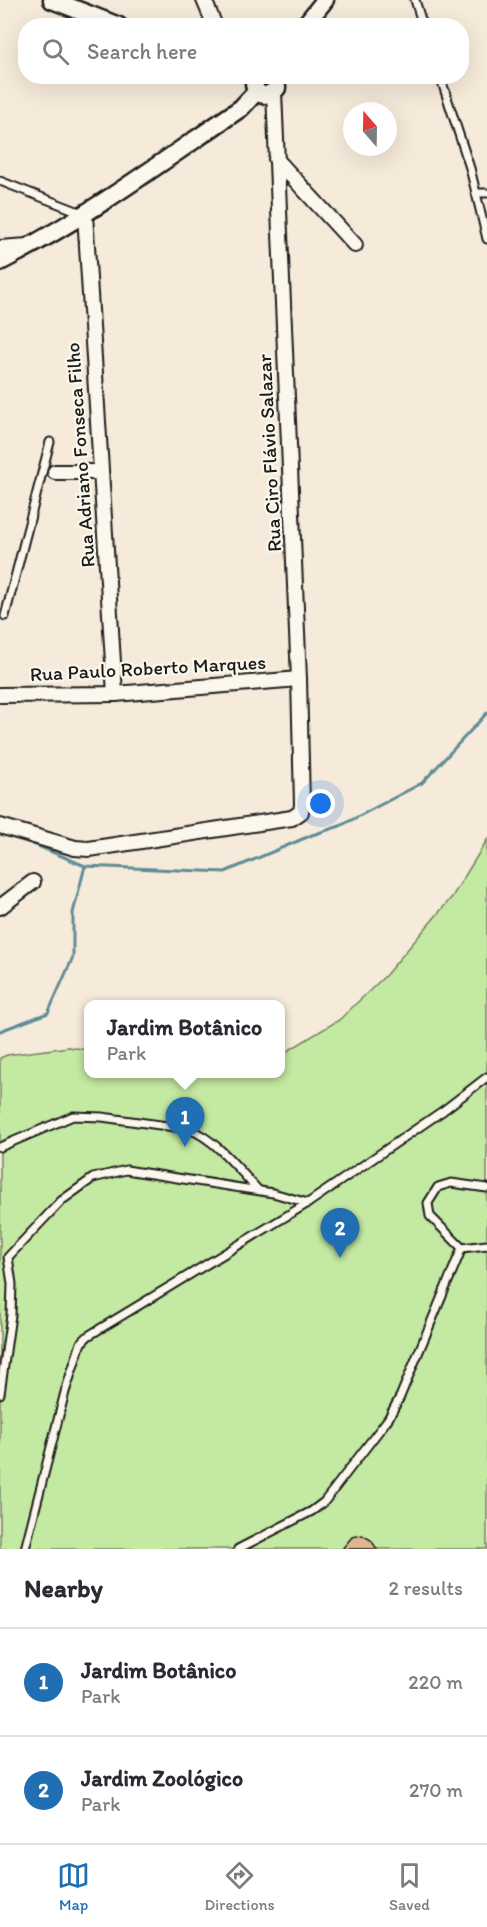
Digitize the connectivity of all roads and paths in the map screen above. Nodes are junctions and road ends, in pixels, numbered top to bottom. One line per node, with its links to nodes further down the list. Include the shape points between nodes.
1 (52, 0): 5 (street)
2 (204, 0): 6 (street)
3 (325, 0): 7 (street)
4 (415, 0): 8 (lane)
5 (98, 18)
6 (211, 18)
7 (310, 18)
8 (421, 18)
9 (262, 84): 16 (street, via 242,108)
10 (264, 84): 12 (street, Rua Ciro Flávio Salazar)
11 (443, 84): 14 (lane)
12 (276, 159): 18 (street); 26 (street, Rua Ciro Flávio Salazar)
13 (0, 181): 16 (lane)
14 (476, 193): 15 (lane); 17 (lane)
15 (487, 193)
16 (85, 214): 19 (street); 24 (street, Rua Adriano Fonseca Filho)
17 (487, 239)
18 (355, 245)
19 (32, 246): 20 (street); 21 (street)
20 (0, 248)
21 (0, 262)
22 (50, 442): 23 (lane)
23 (49, 471): 24 (street); 25 (lane)
24 (101, 472): 27 (street, Rua Adriano Fonseca Filho)
25 (5, 616)
26 (299, 679): 27 (street, Rua Paulo Roberto Marques); 29 (street, Rua Ciro Flávio Salazar, via 302,804 301,812 292,818 89,849)
27 (115, 693): 28 (street, Rua Paulo Roberto Marques)
28 (0, 695)
29 (0, 826)
30 (33, 882): 31 (street)
31 (0, 908)
32 (487, 1077): 36 (lane)
33 (0, 1148): 35 (lane, via 73,1116 189,1129 213,1143)
34 (487, 1188): 38 (lane, via 451,1183 438,1187 428,1203 430,1216)
35 (258, 1190): 36 (lane); 39 (lane, via 126,1170 93,1178 61,1201)
36 (308, 1203): 42 (lane, via 81,1343)
37 (487, 1245): 38 (lane)
38 (462, 1248): 43 (lane, via 388,1419 324,1502)
39 (8, 1257): 40 (lane); 41 (lane, via 11,1315)
40 (0, 1266)
41 (0, 1394)
42 (25, 1549)
43 (238, 1549)

